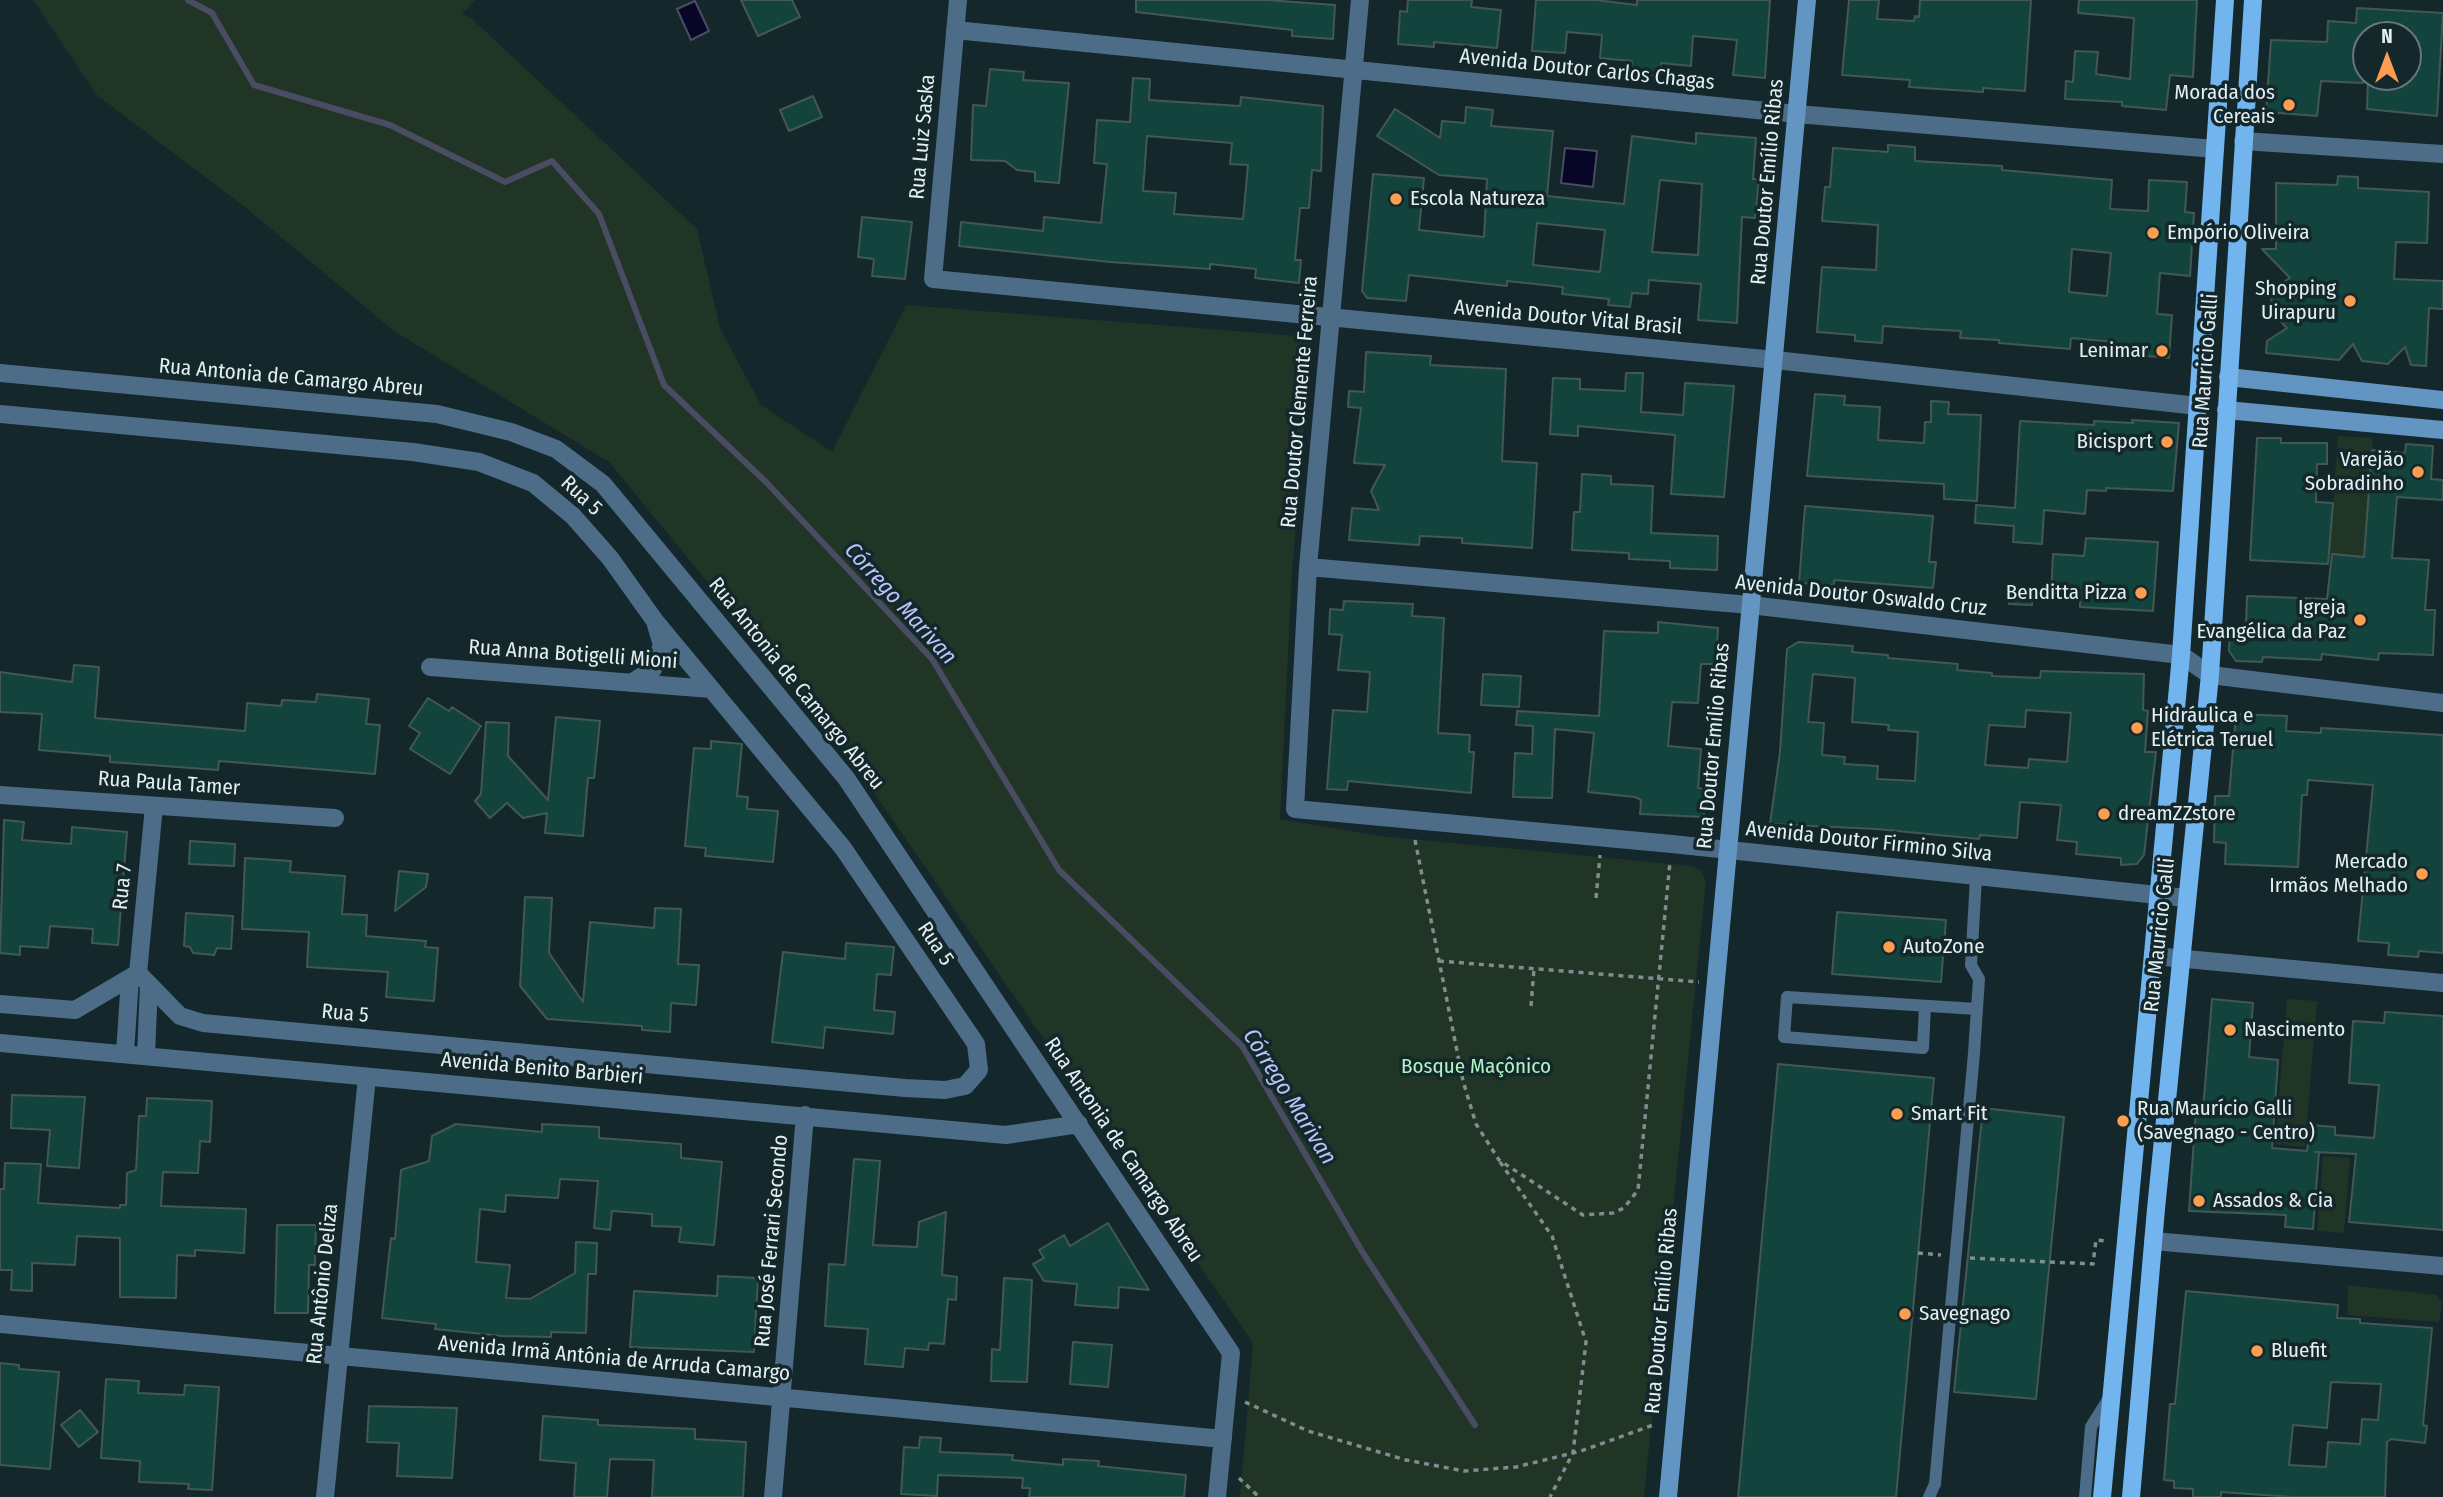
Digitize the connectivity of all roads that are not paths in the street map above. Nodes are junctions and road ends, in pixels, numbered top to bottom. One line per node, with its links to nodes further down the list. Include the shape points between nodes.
1 (958, 0): 6 (street, Rua Luiz Saska)
2 (1360, 0): 7 (street, Rua Doutor Clemente Ferreira)
3 (1807, 0): 8 (street, Rua Doutor Emílio Ribas)
4 (2225, 0): 10 (main road, Rua Mauricio Galli)
5 (2253, 0): 9 (main road, Rua Mauricio Galli)
6 (955, 30): 7 (street, Avenida Doutor Carlos Chagas); 12 (street, Rua Luiz Saska)
7 (1354, 70): 8 (street, Avenida Doutor Carlos Chagas); 13 (street, Rua Doutor Clemente Ferreira)
8 (1797, 114): 10 (street, Avenida Doutor Carlos Chagas); 14 (street, Rua Doutor Emílio Ribas)
9 (2243, 141): 11 (street); 16 (main road, Rua Mauricio Galli)
10 (2215, 149): 18 (main road, Rua Mauricio Galli)
11 (2443, 154)
12 (933, 279): 13 (street, Avenida Doutor Vital Brasil)
13 (1330, 319): 14 (street, Avenida Doutor Vital Brasil); 22 (street, Rua Doutor Clemente Ferreira)
14 (1775, 360): 18 (street, Avenida Doutor Vital Brasil); 23 (street, Rua Doutor Emílio Ribas)
15 (0, 373): 51 (street, Rua Antonia de Camargo Abreu, via 438,414 511,432 556,449 603,484 846,778)
16 (2228, 377): 17 (street); 19 (main road, Rua Mauricio Galli)
17 (2443, 400)
18 (2198, 406): 25 (main road, Rua Mauricio Galli)
19 (2226, 410): 21 (street); 27 (main road, Rua Mauricio Galli)
20 (0, 414): 24 (street, Rua 5, via 479,461 533,483 573,516)
21 (2443, 430)
22 (1308, 567): 23 (street, Avenida Doutor Oswaldo Cruz); 33 (street, Rua Doutor Clemente Ferreira)
23 (1750, 605): 25 (street, Avenida Doutor Oswaldo Cruz); 35 (street, Rua Doutor Emílio Ribas)
24 (655, 621): 28 (street, via 662,645 653,669); 29 (street, Rua 5)
25 (2181, 655): 27 (street, Avenida Doutor Oswaldo Cruz); 37 (main road, Rua Mauricio Galli)
26 (430, 667): 28 (street, Rua Anna Botigelli Mioni)
27 (2210, 675): 30 (street, Avenida Doutor Oswaldo Cruz); 38 (main road, Rua Mauricio Galli)
28 (631, 682): 29 (street, Rua Anna Botigelli Mioni)
29 (711, 689): 41 (street, Rua 5, via 843,848 975,1044 979,1070 965,1086 905,1088 203,1023 180,1016)
30 (2443, 703)
31 (0, 795): 32 (street, Rua Paula Tamer)
32 (154, 806): 34 (street, Rua Paula Tamer); 41 (street, Rua 7)
33 (1295, 808): 35 (street, Avenida Doutor Firmino Silva)
34 (335, 818)
35 (1728, 849): 36 (street, Avenida Doutor Firmino Silva); 62 (street, Rua Doutor Emílio Ribas)
36 (1976, 878): 37 (street, Avenida Doutor Firmino Silva); 45 (lane, via 1971,965 1979,979)
37 (2159, 896): 38 (street, Avenida Doutor Firmino Silva); 39 (main road, Rua Mauricio Galli)
38 (2186, 898): 40 (main road, Rua Mauricio Galli)
39 (2154, 956): 40 (street); 56 (main road, Rua Mauricio Galli)
40 (2180, 958): 42 (street); 52 (main road, Rua Mauricio Galli)
41 (139, 978): 43 (street, via 75,1010); 47 (street); 48 (street)
42 (2443, 983)
43 (0, 1004)
44 (1925, 1006): 44 (lane, via 1923,1048 1784,1037 1787,997); 45 (lane)
45 (1977, 1009): 63 (lane, via 1935,1484)
46 (0, 1043): 47 (street, Avenida Benito Barbieri)
47 (125, 1053): 48 (street, Avenida Benito Barbieri)
48 (146, 1055): 49 (street, Avenida Benito Barbieri)
49 (367, 1077): 50 (street, Avenida Benito Barbieri); 55 (street, Rua Antônio Deliza)
50 (806, 1115): 51 (street, Avenida Benito Barbieri, via 1006,1135); 57 (street, Rua José Ferrari Secondo)
51 (1079, 1124): 58 (street, Rua Antonia de Camargo Abreu, via 1231,1353)
52 (2152, 1241): 53 (street); 66 (main road, Rua Mauricio Galli)
53 (2443, 1266)
54 (0, 1324): 55 (street, Avenida Irmã Antônia de Arruda Camargo)
55 (338, 1357): 57 (street, Avenida Irmã Antônia de Arruda Camargo); 59 (street, Rua Antônio Deliza)
56 (2113, 1392): 64 (lane, via 2091,1427); 65 (main road, Rua Mauricio Galli)
57 (782, 1397): 58 (street, Avenida Irmã Antônia de Arruda Camargo); 60 (street, Rua José Ferrari Secondo)
58 (1223, 1439): 61 (street, Rua Antonia de Camargo Abreu)
59 (325, 1497)
60 (773, 1497)
61 (1217, 1497)
62 (1668, 1497)
63 (1929, 1497)
64 (2085, 1497)
65 (2102, 1497)
66 (2131, 1497)

